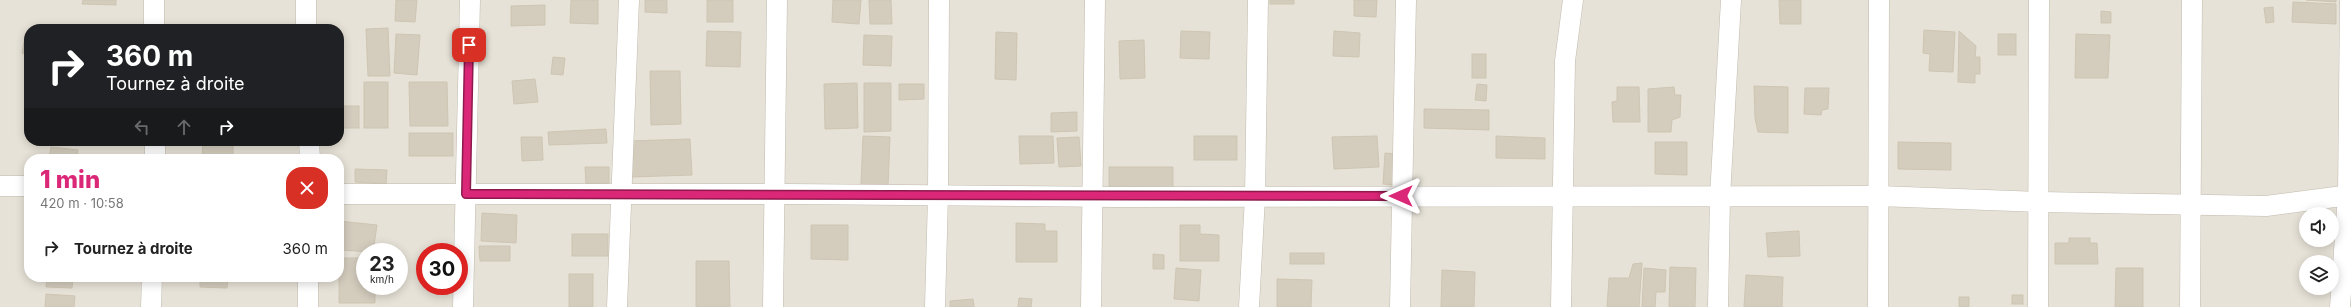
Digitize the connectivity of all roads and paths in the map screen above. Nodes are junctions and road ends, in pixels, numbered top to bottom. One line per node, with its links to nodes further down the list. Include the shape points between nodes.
1 (154, 0): 16 (street)
2 (306, 0): 17 (street)
3 (470, 0): 21 (street)
4 (629, 0): 22 (street)
5 (777, 0): 23 (street)
6 (939, 0): 25 (street)
7 (1095, 0): 29 (street)
8 (1258, 0): 30 (street)
9 (1406, 0): 26 (street)
10 (1573, 0): 27 (street, via 1565,61)
11 (1731, 0): 31 (street)
12 (1879, 0): 28 (street)
13 (2039, 0): 32 (street)
14 (2192, 0): 33 (street)
15 (2350, 0): 24 (street)
16 (154, 24)
17 (306, 24)
18 (0, 186): 19 (street)
19 (24, 186)
20 (344, 194): 21 (street)
21 (466, 194): 22 (street); 38 (street)
22 (620, 194): 23 (street); 39 (street)
23 (775, 194): 25 (street); 40 (street)
24 (2349, 195): 33 (street, via 2266,206); 50 (street)
25 (938, 196): 29 (street); 41 (street)
26 (1401, 196): 27 (street); 30 (street); 44 (street)
27 (1563, 196): 31 (street); 45 (street)
28 (1878, 196): 31 (street); 32 (street); 47 (street)
29 (1093, 197): 30 (street); 42 (street)
30 (1255, 197): 43 (street)
31 (1720, 197): 46 (street)
32 (2040, 202): 33 (street); 48 (street)
33 (2190, 204): 49 (street)
34 (152, 282): 36 (street)
35 (308, 282): 37 (street)
36 (151, 307)
37 (308, 307)
38 (463, 307)
39 (617, 307)
40 (773, 307)
41 (935, 307)
42 (1091, 307)
43 (1249, 307)
44 (1400, 307)
45 (1561, 307)
46 (1718, 307)
47 (1878, 307)
48 (2038, 307)
49 (2190, 307)
50 (2340, 307)

